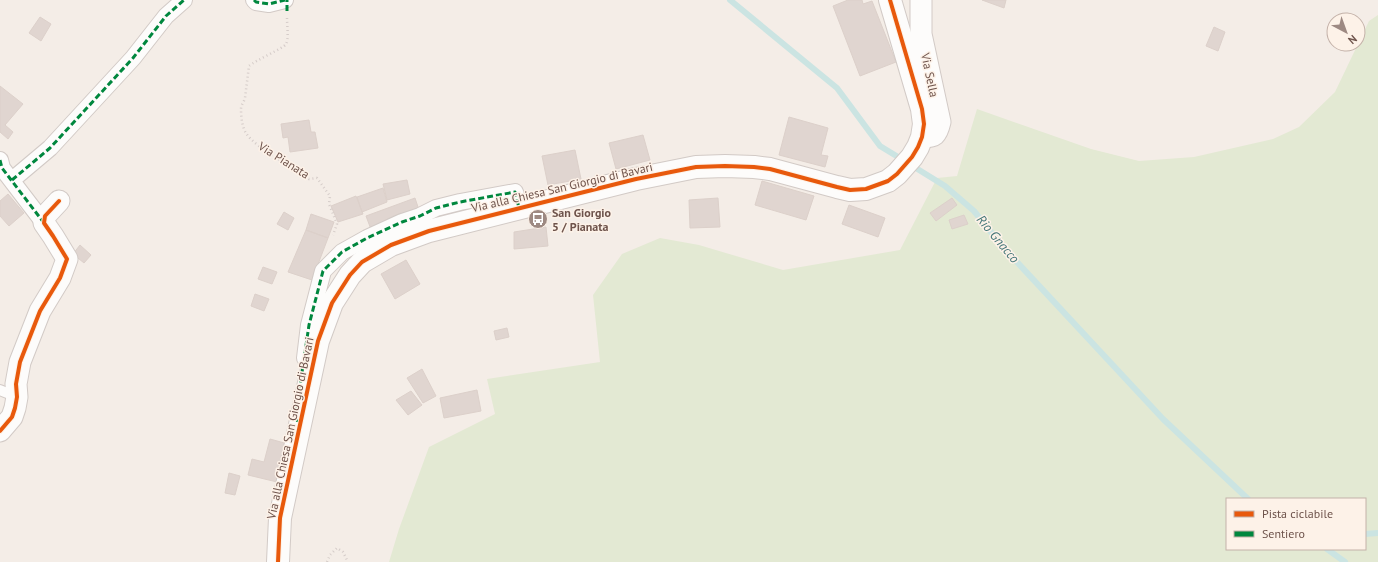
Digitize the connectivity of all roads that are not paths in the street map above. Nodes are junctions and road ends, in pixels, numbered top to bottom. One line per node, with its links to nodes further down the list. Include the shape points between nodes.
1 (184, 0): 8 (street, via 166,16 133,58 55,142)
2 (254, 0): 5 (street, via 269,4)
3 (890, 0): 6 (street, Via alla Chiesa San Giorgio di Bavari, via 922,109)
4 (921, 0): 6 (street, Via Sella, via 921,34 940,122 932,137)
5 (286, 4)
6 (922, 137): 10 (street, Via alla Chiesa San Giorgio di Bavari, via 912,157 897,174 888,181 866,189 850,190 754,166 731,166 696,168 636,179)
7 (0, 160): 8 (street, via 2,168)
8 (12, 180): 11 (street)
9 (59, 201): 11 (street, via 46,216)
10 (519, 208): 13 (street, Via alla Chiesa San Giorgio di Bavari, via 407,238 376,253 356,267 338,292 326,318 318,341); 13 (street, via 515,192 460,202 436,208 402,222 342,252 323,271 310,325 295,420)
11 (44, 223): 12 (street, via 67,259 60,278 40,311 20,362 16,384)
12 (8, 394): 14 (street, via 15,408)
13 (302, 421): 15 (street, Via alla Chiesa San Giorgio di Bavari, via 280,518)
14 (0, 431)
15 (278, 562)

